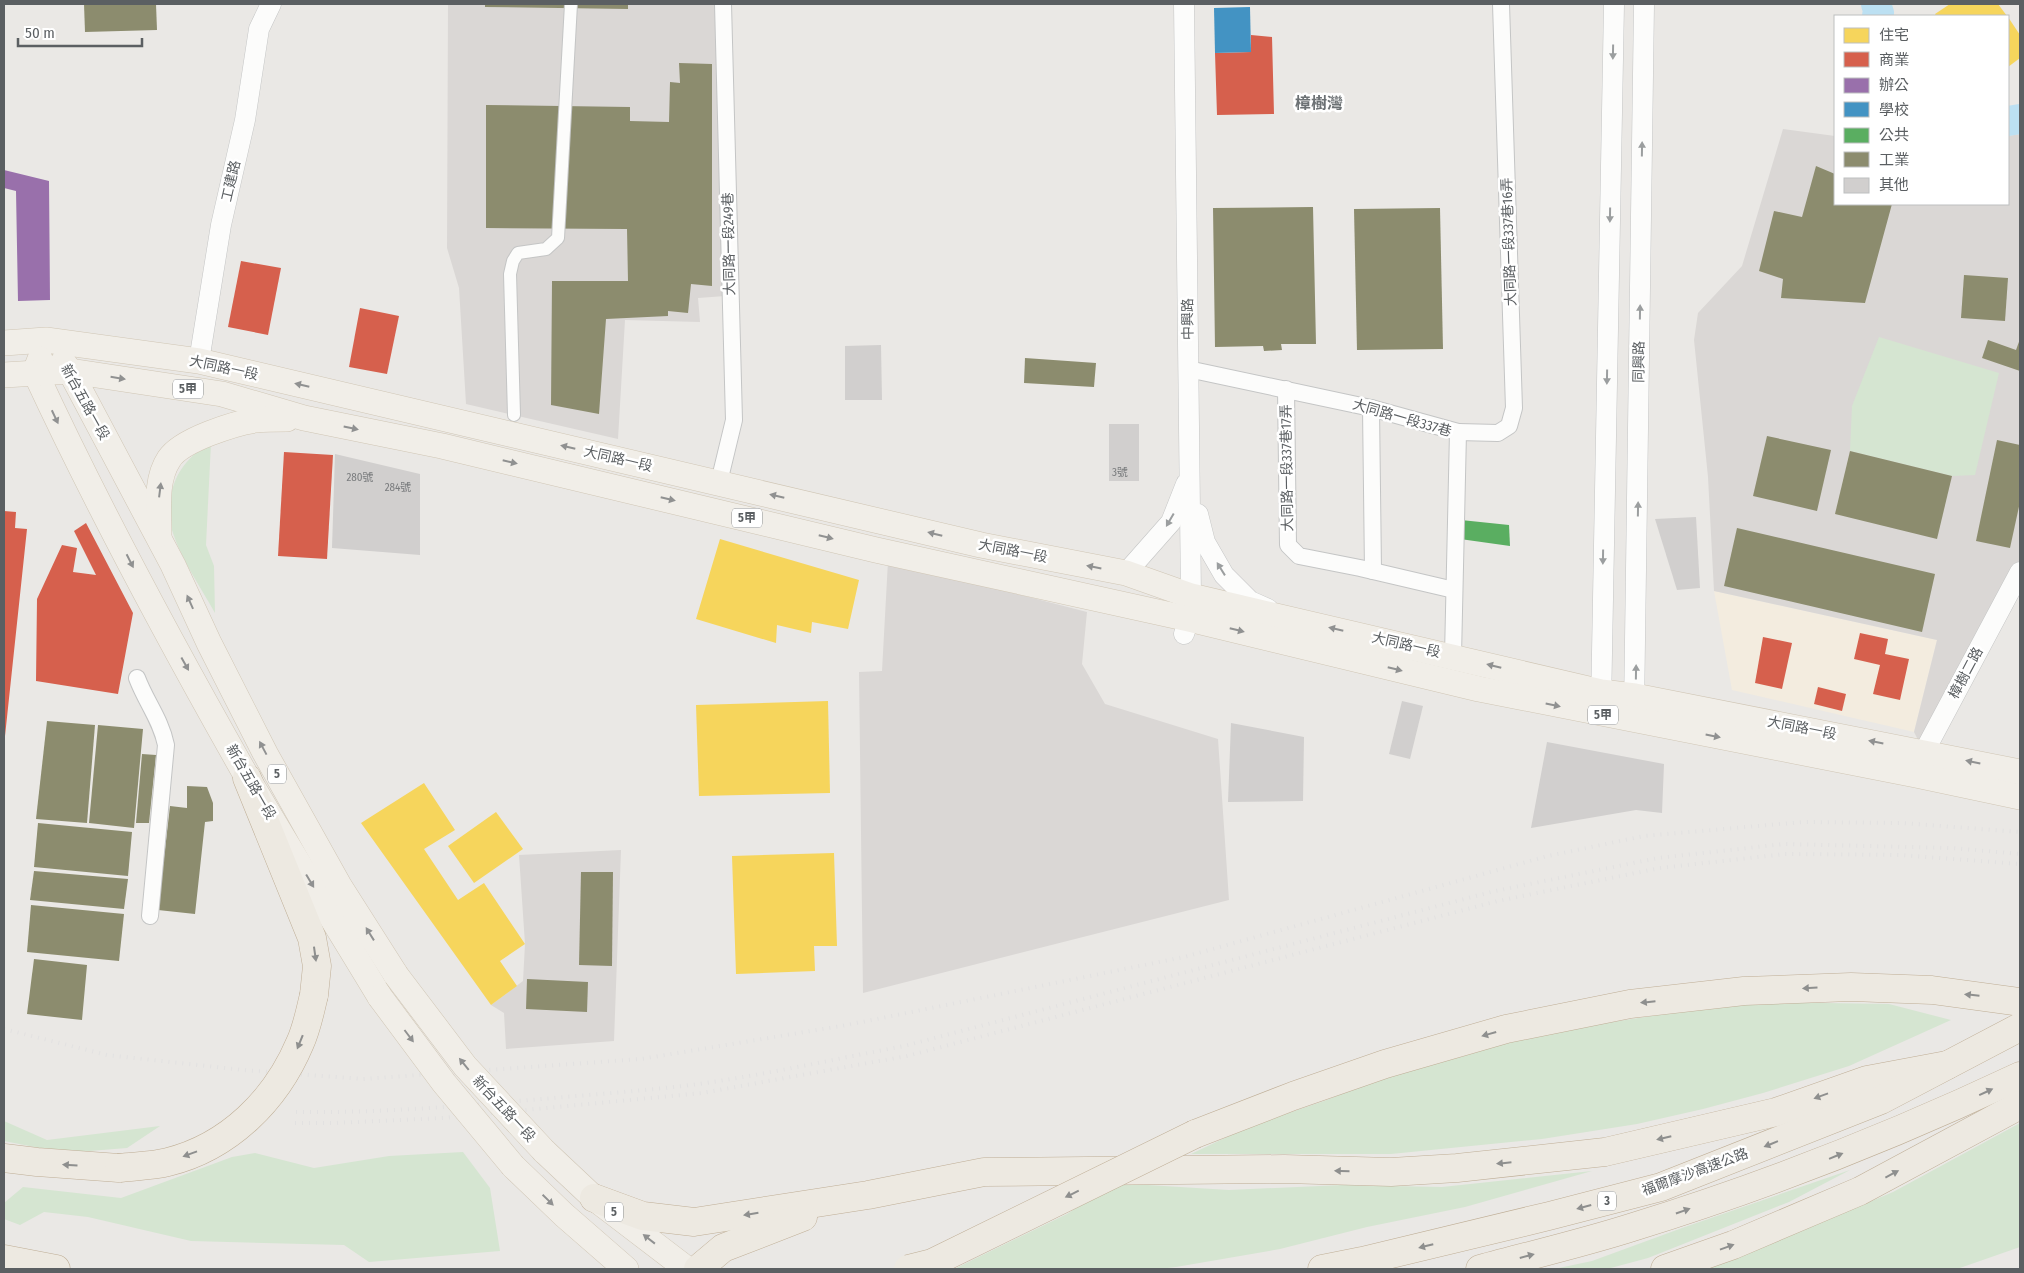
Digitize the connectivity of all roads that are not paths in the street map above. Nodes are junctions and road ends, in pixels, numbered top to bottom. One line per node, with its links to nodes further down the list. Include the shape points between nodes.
1 (271, 4): 10 (street, 工建路, via 260,29 245,120 221,225)
2 (571, 4): 17 (street, via 558,238 546,249 518,253 510,274)
3 (723, 4): 23 (street, 大同路一段249巷, via 734,420)
4 (1184, 4): 11 (street, 中興路)
5 (1501, 4): 20 (street, 大同路一段337巷16弄, via 1514,408 1509,426 1498,433)
6 (1614, 4): 36 (street, one-way to 36)
7 (1644, 4): 35 (street, 同興路, one-way to 7)
8 (46, 340): 9 (main road, 大同路一段); 10 (main road, 大同路一段 / 5甲); 12 (main road, 新台五路一段 / 5); 13 (main road, 新台五路一段)
9 (4, 343)
10 (199, 361): 19 (main road, 大同路一段 / 5甲, one-way to 10)
11 (1188, 369): 15 (street, 大同路一段337巷); 22 (street, 中興路)
12 (70, 371): 13 (main road, 大同路一段 / 5甲); 18 (main road, 大同路一段 / 5甲, one-way to 18, via 222,394); 24 (main road, 新台五路一段 / 5)
13 (35, 372): 14 (main road, 大同路一段); 41 (main road, 新台五路一段 / 5, one-way to 41, via 153,606)
14 (4, 376)
15 (1286, 389): 16 (street, 大同路一段337巷); 27 (street, 大同路一段337巷17弄, via 1288,544 1299,556)
16 (1371, 408): 20 (street, 大同路一段337巷); 27 (street)
17 (514, 415)
18 (304, 418): 21 (main road, 大同路一段 / 5甲, one-way to 21); 24 (main road, one-way to 18, via 158,489 169,458 183,445 209,433 256,420)
19 (480, 427): 21 (street); 23 (main road, 大同路一段 / 5甲, one-way to 19)
20 (1458, 432): 30 (street, 大同路一段337巷)
21 (481, 456): 26 (main road, 大同路一段 / 5甲, one-way to 26)
22 (1189, 475): 29 (street, one-way to 29, via 1171,522); 31 (street, 中興路); 32 (street, one-way to 22, via 1250,601 1224,575 1205,542)
23 (720, 482): 25 (main road, 大同路一段 / 5甲, one-way to 23)
24 (160, 539): 51 (main road, 新台五路一段 / 5, one-way to 24, bridge, via 544,1152 465,1066 396,975 340,887 265,753 208,643)
25 (981, 545): 26 (main road); 29 (main road, 大同路一段 / 5甲, one-way to 25)
26 (975, 571): 31 (main road, 大同路一段 / 5甲)
27 (1373, 571): 30 (street, 大同路一段337巷17弄)
28 (2020, 572): 38 (street, 樟樹二路)
29 (1126, 573): 31 (main road, 大同路一段 / 5甲)
30 (1454, 590): 33 (street, 大同路一段337巷)
31 (1188, 616): 32 (main road, 大同路一段 / 5甲); 36 (main road, 大同路一段 / 5甲, one-way to 36, via 1480,690)
32 (1287, 618): 33 (main road, 大同路一段 / 5甲, one-way to 32)
33 (1453, 656): 36 (main road, 大同路一段 / 5甲, one-way to 33)
34 (137, 678): 43 (street, via 146,701 159,719 166,746)
35 (1635, 696): 36 (main road, 大同路一段 / 5甲); 37 (street, 同興路); 38 (main road, 大同路一段 / 5甲, one-way to 35)
36 (1601, 703): 37 (main road, 大同路一段 / 5甲)
37 (1633, 720): 40 (main road, 大同路一段 / 5甲, one-way to 40)
38 (1924, 752): 39 (main road, 大同路一段 / 5甲, one-way to 38); 40 (street, 樟樹二路)
39 (2020, 772)
40 (1916, 775): 42 (main road, 大同路一段 / 5甲)
41 (248, 778): 49 (highway, one-way to 49, bridge, via 312,938 317,966 314,995 300,1043 279,1082 247,1121 210,1147 168,1162 119,1168); 54 (main road, 新台五路一段 / 5, one-way to 54, bridge, via 380,997 444,1083 513,1166)
42 (2020, 797)
43 (150, 916)
44 (2020, 1002): 57 (highway, one-way to 57, bridge, via 1932,990 1851,986 1744,991 1630,1004 1506,1029 1385,1064 1194,1134 932,1263)
45 (2020, 1027): 47 (highway, via 1947,1065)
46 (2020, 1076): 59 (highway, one-way to 46, via 1633,1228 1790,1174)
47 (1874, 1090): 50 (highway, one-way to 50, via 1605,1152 1457,1168 1391,1172 1284,1169 984,1172); 58 (highway, 福爾摩沙高速公路 / 3, one-way to 58, via 1661,1187)
48 (2020, 1105): 60 (highway, one-way to 48, via 1733,1245 1860,1191)
49 (4, 1158)
50 (868, 1195): 51 (highway, one-way to 51, via 694,1222 643,1216); 56 (highway, via 723,1248)
51 (594, 1198): 55 (main road, 新台五路一段 / 5, one-way to 51)
52 (4, 1259): 53 (highway)
53 (56, 1269)
54 (626, 1269)
55 (687, 1269)
56 (698, 1269)
57 (908, 1269)
58 (1322, 1269)
59 (1480, 1269)
60 (1665, 1269)

